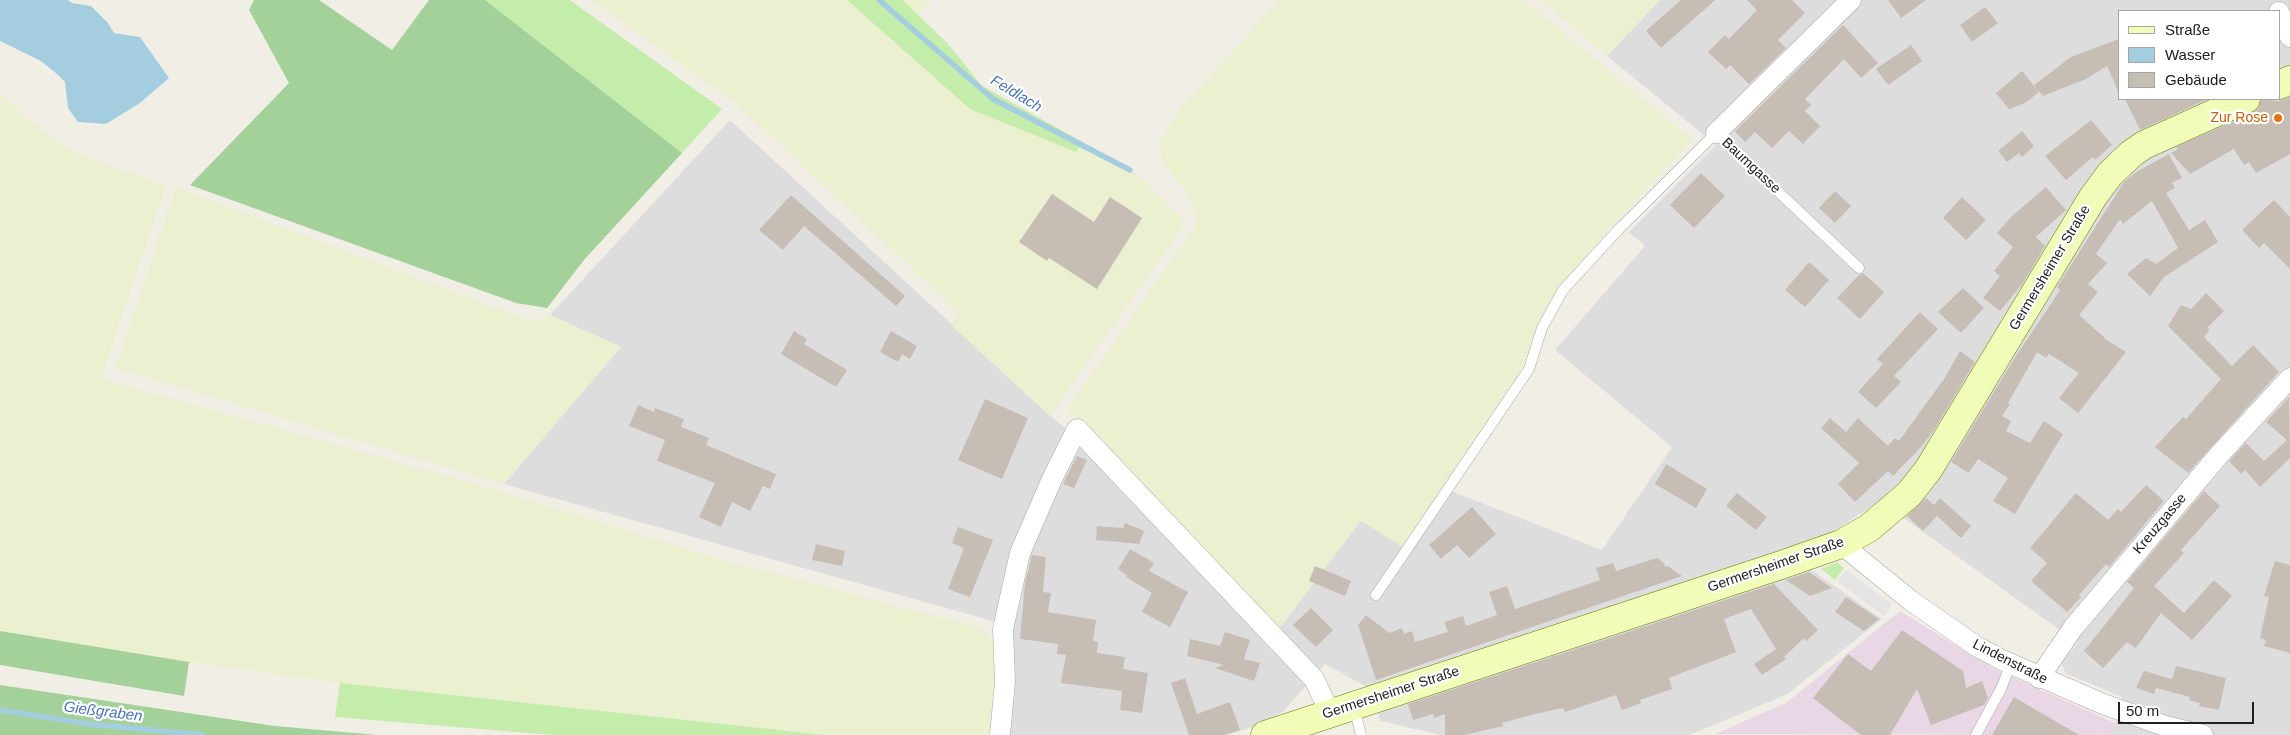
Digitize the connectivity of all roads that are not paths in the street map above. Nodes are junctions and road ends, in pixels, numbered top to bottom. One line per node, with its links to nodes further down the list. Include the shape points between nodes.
1 (1851, 0): 5 (street, Baumgasse)
2 (2280, 14): 3 (street)
3 (2290, 37)
4 (2244, 100): 8 (street, Germersheimer Straße, via 2144,145 2110,174 2088,204 1928,470 1892,510)
5 (1716, 133): 6 (lane, Baumgasse); 9 (lane, via 1563,290 1542,328 1529,369)
6 (1859, 268)
7 (2290, 378): 11 (street, Kreuzgasse, via 2219,454 2073,628)
8 (1841, 544): 10 (street, Lindenstraße, via 1910,600 1976,646); 12 (street, Germersheimer Straße)
9 (1376, 595)
10 (2011, 663): 11 (street, Lindenstraße); 16 (lane)
11 (2039, 678): 17 (street, Lindenstraße, via 2165,726)
12 (1342, 709): 13 (street, via 1078,429 1020,553 1003,628 1005,682); 14 (street, Germersheimer Straße); 15 (lane)
13 (1000, 735)
14 (1265, 735)
15 (1361, 735)
16 (1976, 735)
17 (2204, 735)

